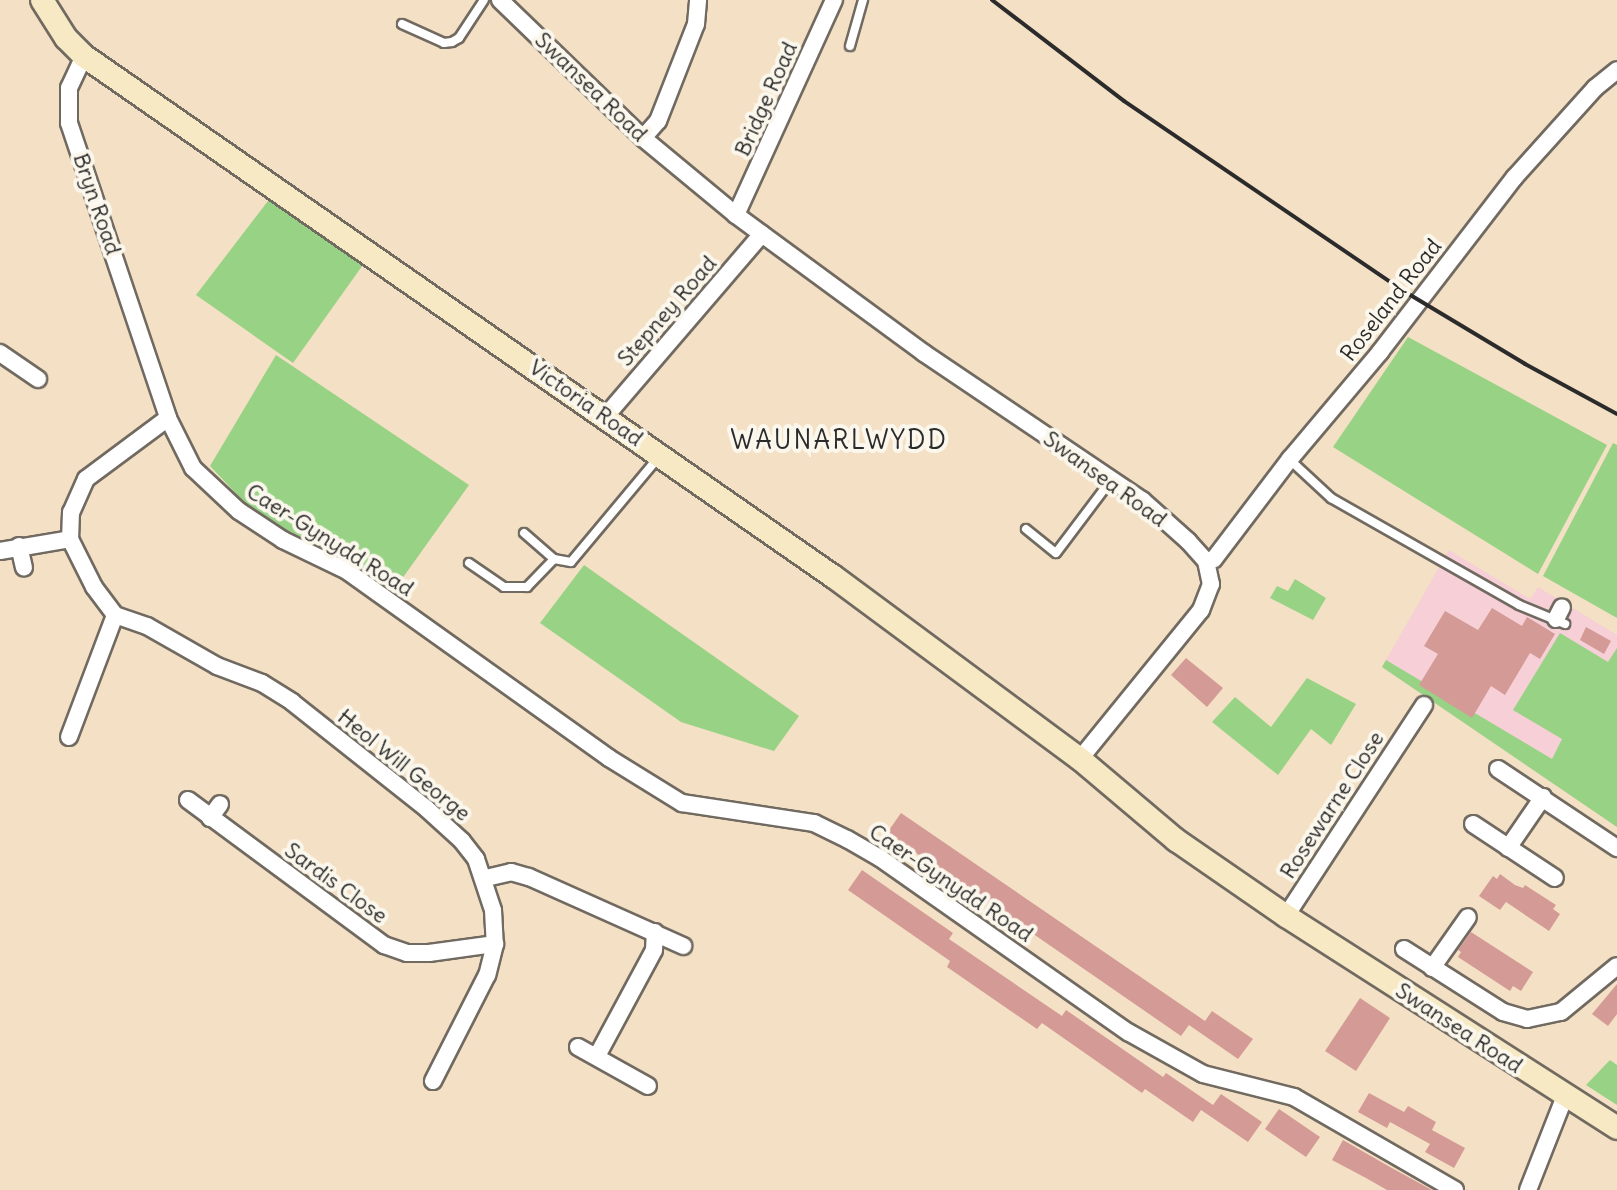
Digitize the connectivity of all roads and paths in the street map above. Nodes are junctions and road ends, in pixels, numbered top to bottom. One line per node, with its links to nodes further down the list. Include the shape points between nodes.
1 (42, 0): 9 (main road)
2 (484, 0): 7 (lane, via 452,42)
3 (500, 0): 11 (street, Swansea Road)
4 (698, 0): 11 (street, via 691,38 658,121)
5 (834, 0): 12 (street, Bridge Road)
6 (863, 0): 8 (lane)
7 (402, 24)
8 (850, 46)
9 (84, 56): 16 (main road, Victoria Road); 17 (street, Bryn Road, via 69,88 69,123)
10 (1617, 70): 19 (street, Roseland Road, via 1514,178)
11 (643, 138): 12 (street, Swansea Road)
12 (736, 215): 13 (street, Swansea Road)
13 (762, 234): 16 (street, Stepney Road); 20 (street, Swansea Road)
14 (0, 353): 15 (street)
15 (38, 379)
16 (605, 417): 18 (main road, Victoria Road)
17 (168, 418): 23 (street, via 86,479 71,512); 58 (street, Caer-Gynydd Road, via 193,468 239,511 347,571 551,718 682,803 814,823 847,839 1141,1039 1203,1074 1294,1097)
18 (661, 455): 26 (lane, via 571,562); 34 (main road, Victoria Road)
19 (1290, 459): 27 (street, Roseland Road, via 1214,559); 31 (lane, via 1331,498 1519,605)
20 (1111, 480): 21 (lane, via 1056,553); 27 (street, Swansea Road, via 1142,500)
21 (1026, 529)
22 (524, 533): 26 (lane)
23 (70, 539): 24 (street); 30 (street)
24 (19, 546): 25 (street); 29 (street)
25 (0, 551)
26 (554, 559): 28 (lane, via 534,583 520,590 499,584)
27 (1206, 561): 34 (street, via 1211,584 1201,610)
28 (469, 563)
29 (24, 567)
30 (115, 615): 33 (street); 41 (street, Heol Will George, via 147,626 292,702 462,841)
31 (1561, 617)
32 (1414, 712): 43 (street, Rosewarne Close)
33 (69, 737)
34 (1080, 759): 43 (main road, Swansea Road, via 1176,840)
35 (1498, 769): 36 (street)
36 (1543, 797): 39 (street); 40 (street)
37 (188, 800): 46 (street, Sardis Close, via 215,811 384,945 429,953)
38 (1473, 824): 39 (street)
39 (1508, 848): 42 (street)
40 (1617, 848)
41 (486, 878): 45 (street, via 520,874); 46 (street, Heol Will George)
42 (1555, 878)
43 (1286, 916): 55 (main road, Swansea Road)
44 (1468, 917): 50 (street)
45 (655, 932): 47 (street); 52 (street, via 654,950)
46 (495, 944): 53 (street, Heol Will George, via 487,975)
47 (683, 946)
48 (1404, 949): 50 (street)
49 (1617, 966): 50 (street, via 1561,1012 1527,1019 1503,1012)
50 (1432, 968)
51 (578, 1047): 52 (street)
52 (597, 1056): 54 (street)
53 (433, 1081)
54 (648, 1086)
55 (1565, 1096): 56 (main road, Swansea Road); 57 (street)
56 (1617, 1128)
57 (1531, 1189)
58 (1455, 1190)

